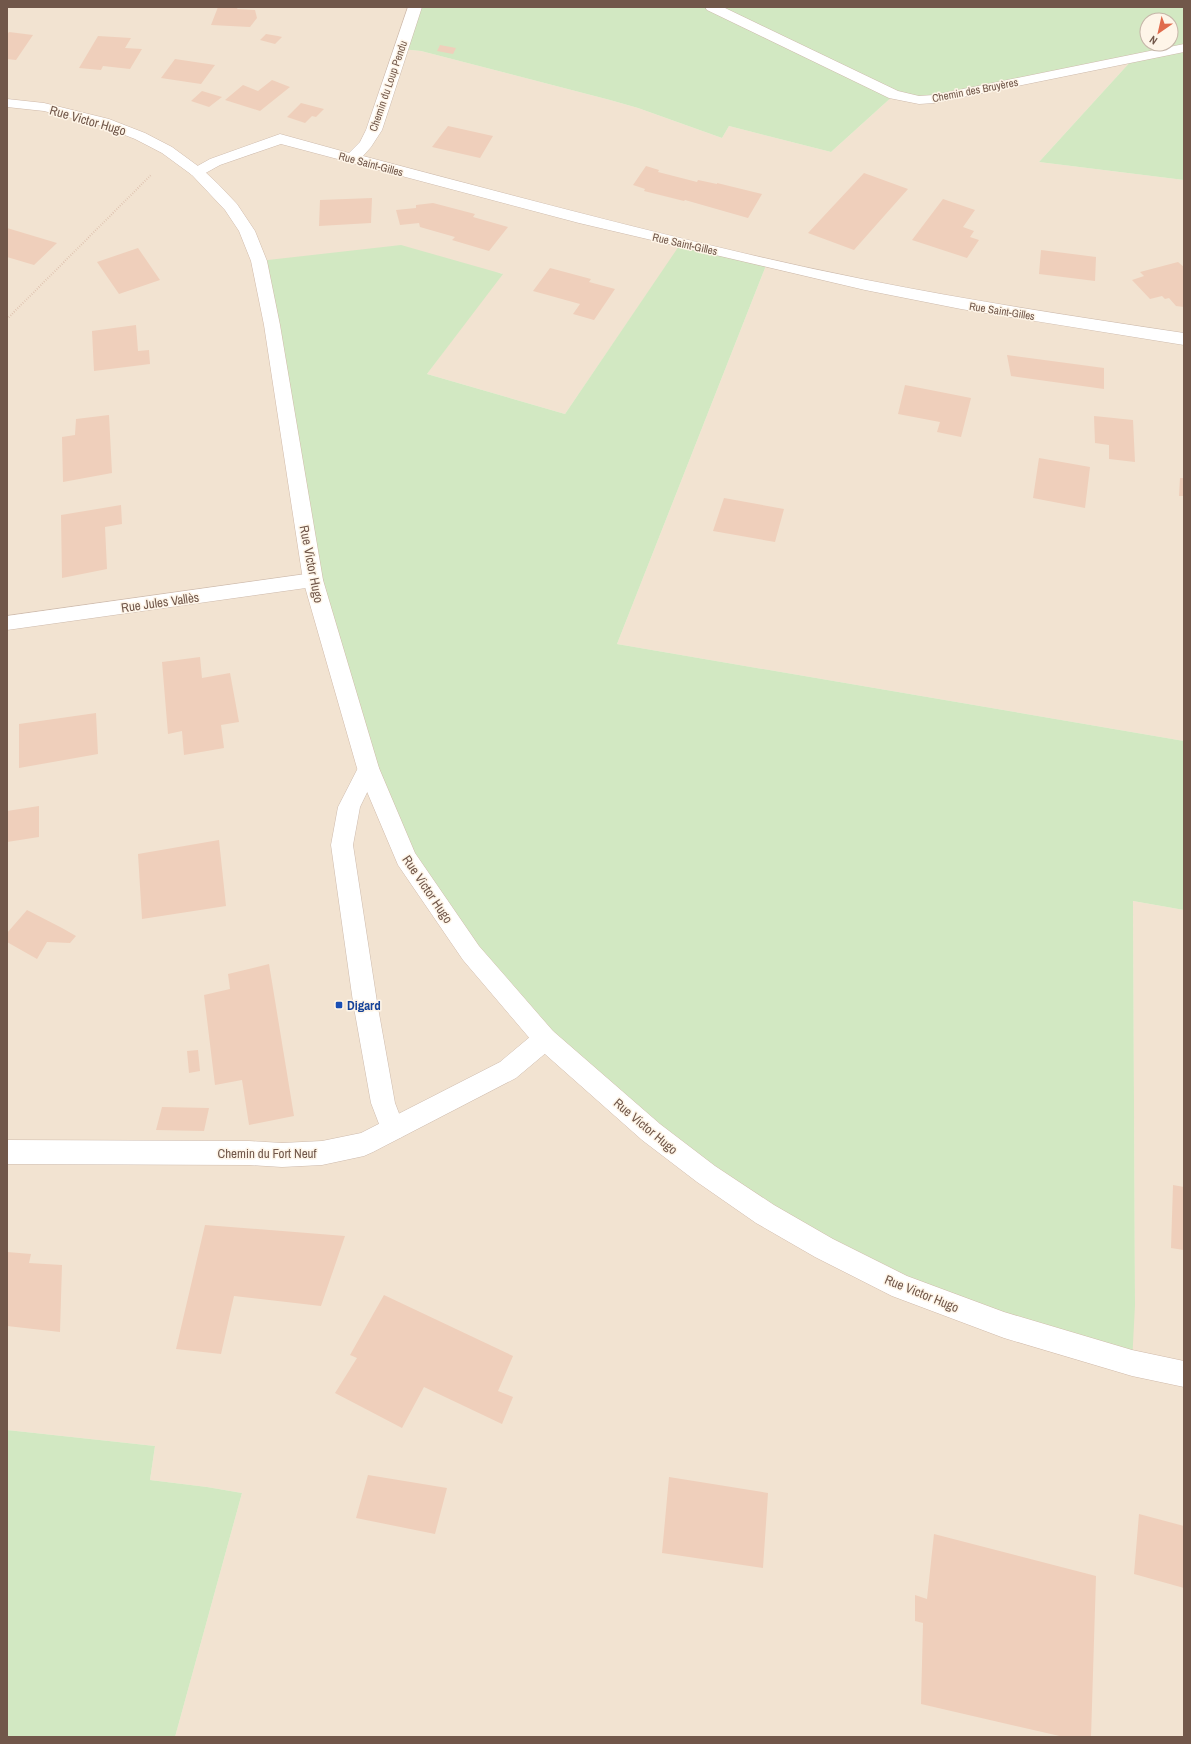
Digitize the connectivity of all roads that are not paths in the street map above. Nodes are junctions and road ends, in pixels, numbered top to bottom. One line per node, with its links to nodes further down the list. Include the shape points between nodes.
1 (415, 7): 5 (street, Chemin du Loup Pendu, via 374,130 366,144)
2 (712, 7): 3 (street, Chemin des Bruyères, via 894,95 919,100)
3 (1184, 48)
4 (7, 103): 6 (street, Rue Victor Hugo, via 44,107 104,122 140,136 172,153)
5 (352, 159): 6 (street, Rue Saint-Gilles, via 280,140 215,162); 7 (street, Rue Saint-Gilles, via 674,242 865,285 968,306)
6 (196, 172): 8 (street, Rue Victor Hugo, via 231,207 246,231 259,261)
7 (1184, 340)
8 (313, 580): 9 (street, Rue Jules Vallès); 10 (street, Rue Victor Hugo)
9 (7, 623)
10 (368, 768): 11 (street, Rue Victor Hugo, via 406,858 471,953); 12 (street, via 348,807 342,845 365,1002 383,1102)
11 (545, 1039): 12 (street, Chemin du Fort Neuf, via 508,1070); 14 (street, Rue Victor Hugo, via 651,1132 706,1174 765,1214 824,1248 901,1287 1004,1325 1132,1363)
12 (393, 1129): 13 (street, Chemin du Fort Neuf, via 364,1144 322,1153 282,1155)
13 (7, 1152)
14 (1184, 1374)

